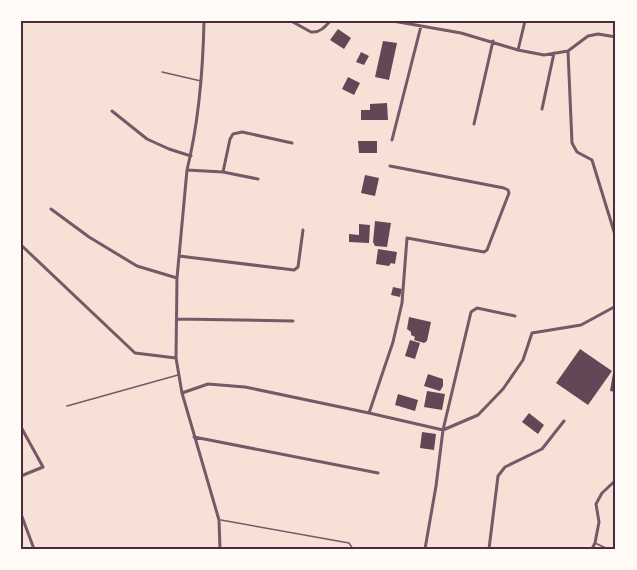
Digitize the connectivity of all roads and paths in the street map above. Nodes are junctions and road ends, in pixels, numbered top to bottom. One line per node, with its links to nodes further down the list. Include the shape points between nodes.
1 (204, 21): 14 (street)
2 (291, 21): 3 (street, via 315,32)
3 (330, 21)
4 (393, 21): 6 (street)
5 (525, 21): 10 (street)
6 (407, 22): 7 (street)
7 (421, 26): 9 (street); 18 (street)
8 (616, 37): 11 (street, via 588,36)
9 (493, 41): 10 (street); 17 (street)
10 (518, 50): 12 (street)
11 (568, 51): 12 (street); 27 (street, via 572,143 577,152 592,160)
12 (554, 53): 15 (street)
13 (162, 72): 14 (lane)
14 (202, 81): 20 (street)
15 (542, 109)
16 (112, 111): 20 (street, via 147,139)
17 (474, 124)
18 (392, 140)
19 (292, 143): 23 (street, via 242,132 233,134)
20 (190, 156): 22 (street)
21 (390, 165): 39 (street, via 504,188 509,193 484,252 407,238 402,303)
22 (187, 170): 23 (street); 29 (street)
23 (223, 172): 24 (street)
24 (258, 179)
25 (51, 208): 30 (street, via 137,266)
26 (303, 230): 29 (street, via 298,267 294,270)
27 (616, 238)
28 (21, 245): 35 (street, via 135,353)
29 (179, 256): 30 (street)
30 (177, 278): 33 (street)
31 (616, 306): 42 (street, via 582,325 532,333 523,360 503,389 478,415)
32 (515, 316): 42 (street, via 477,308 471,312)
33 (177, 319): 34 (street); 35 (street)
34 (294, 321)
35 (176, 358): 36 (street)
36 (179, 375): 37 (street); 38 (lane)
37 (182, 393): 39 (street, via 208,384 245,387); 43 (street)
38 (67, 406)
39 (369, 413): 42 (street)
40 (564, 421): 54 (street, via 542,449 505,467 498,476)
41 (21, 427): 45 (street, via 43,467)
42 (443, 430): 53 (street)
43 (194, 437): 44 (street); 48 (street)
44 (378, 473)
45 (21, 476)
46 (616, 480): 49 (street, via 596,504 599,522)
47 (21, 514): 50 (street)
48 (219, 520): 51 (street); 52 (lane, via 349,543)
49 (595, 543): 55 (street); 56 (lane)
50 (34, 549)
51 (220, 549)
52 (353, 549)
53 (425, 549)
54 (489, 549)
55 (592, 549)
56 (608, 549)

